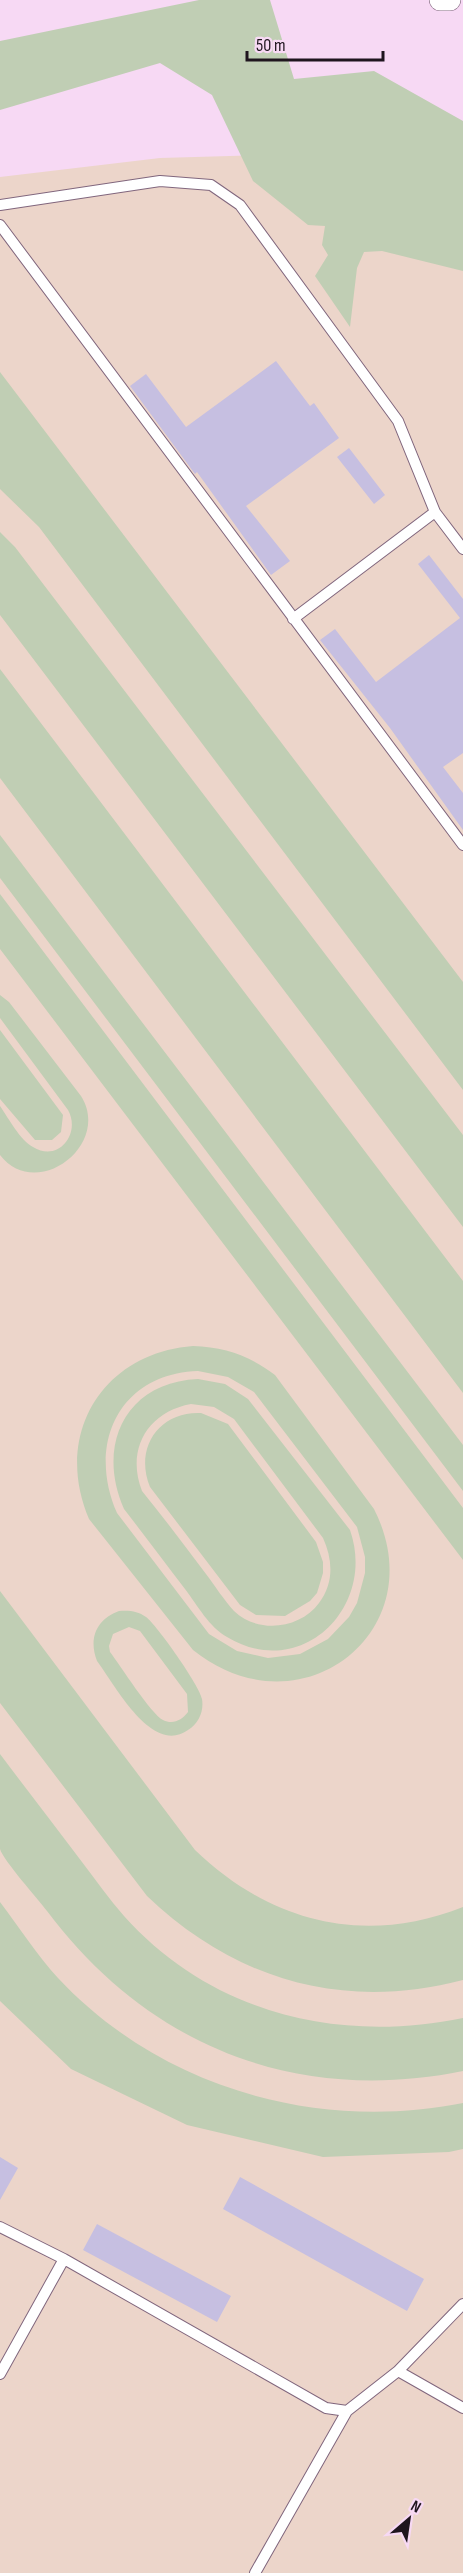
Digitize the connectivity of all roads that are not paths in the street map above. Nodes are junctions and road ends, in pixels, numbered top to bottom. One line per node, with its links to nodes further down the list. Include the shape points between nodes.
1 (440, 0): 2 (street)
2 (450, 0)
3 (0, 205): 5 (lane, via 160,181 211,185 240,205 398,421)
4 (0, 225): 7 (lane)
5 (435, 512): 6 (lane); 7 (lane)
6 (463, 549)
7 (292, 619): 8 (lane)
8 (463, 846)
9 (0, 2227): 10 (lane)
10 (64, 2259): 13 (lane); 15 (lane, via 326,2408)
11 (463, 2304): 12 (lane)
12 (398, 2371): 14 (lane); 15 (lane)
13 (0, 2374)
14 (463, 2408)
15 (347, 2410): 16 (lane)
16 (255, 2573)

